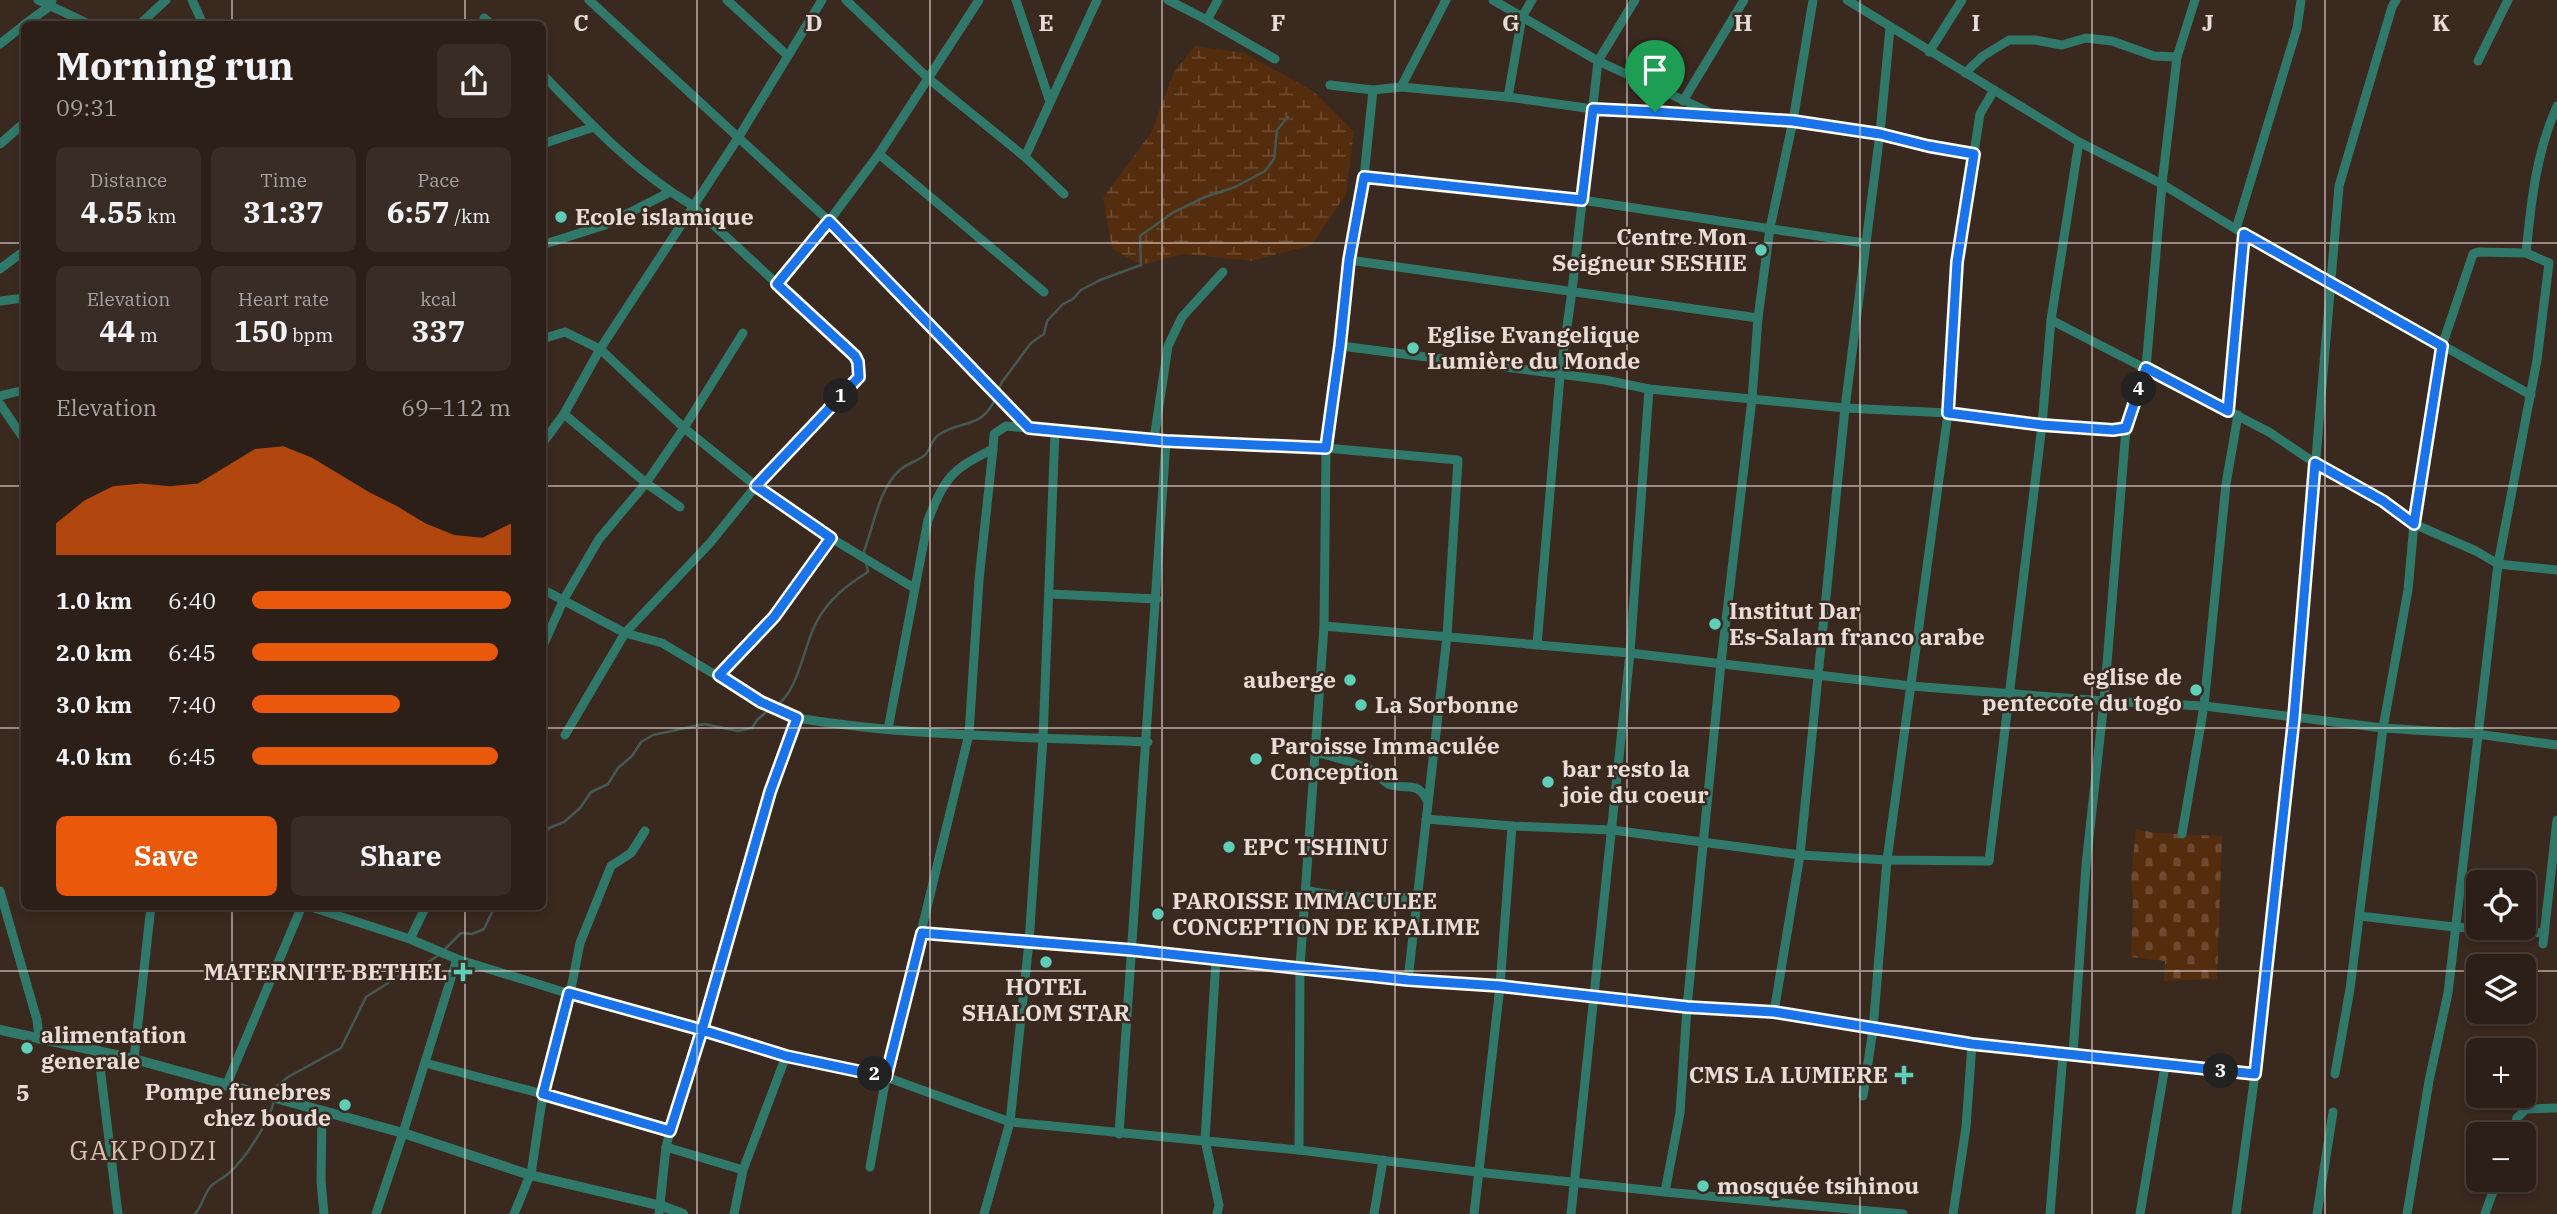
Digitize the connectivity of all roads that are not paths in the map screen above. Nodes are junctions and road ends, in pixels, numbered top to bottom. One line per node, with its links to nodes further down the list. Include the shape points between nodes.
1 (37, 0): 25 (street)
2 (166, 0): 30 (street)
3 (192, 0): 31 (street)
4 (589, 0): 58 (street)
5 (727, 0): 36 (street)
6 (822, 0): 36 (street)
7 (846, 0): 43 (street)
8 (979, 0): 43 (street)
9 (1016, 0): 50 (street)
10 (1097, 0): 50 (street)
11 (1168, 0): 27 (street)
12 (1218, 0): 27 (street)
13 (1446, 0): 45 (street)
14 (1493, 0): 26 (street)
15 (1532, 0): 26 (street)
16 (1635, 0): 39 (street)
17 (1744, 0): 49 (street)
18 (1813, 0): 54 (street)
19 (1962, 0): 35 (street)
20 (2195, 0): 37 (street)
21 (2301, 0): 73 (street)
22 (2396, 0): 81 (street, via 2339,186)
23 (2508, 0): 40 (street)
24 (1850, 1): 33 (street)
25 (51, 3): 28 (street); 29 (street)
26 (1522, 17): 39 (street); 48 (street)
27 (1207, 20): 38 (street)
28 (30, 21)
29 (84, 21)
30 (142, 21)
31 (202, 21)
32 (21, 28): 34 (street)
33 (1889, 28): 35 (street); 57 (street)
34 (0, 44)
35 (1929, 52): 41 (street)
36 (787, 55): 58 (street)
37 (2177, 57): 41 (street, via 2154,56 2112,41 2086,38 2062,45 2009,40); 66 (street)
38 (1275, 59)
39 (1598, 61): 49 (street); 52 (street)
40 (2478, 61)
41 (1965, 73): 47 (street)
42 (546, 78): 56 (street)
43 (929, 79): 62 (street); 64 (street)
44 (1331, 85): 46 (street)
45 (1401, 87): 46 (street); 48 (street)
46 (1373, 90): 65 (street)
47 (1994, 90): 60 (street); 63 (street, via 1980,114)
48 (1508, 97): 52 (street)
49 (1683, 101): 53 (street)
50 (1050, 102): 64 (street)
51 (2557, 106): 77 (street, via 2532,187)
52 (1593, 109): 53 (street); 69 (street)
53 (1716, 115): 54 (street)
54 (1793, 121): 57 (street); 72 (street)
55 (21, 125): 59 (street)
56 (594, 127): 61 (street); 67 (street)
57 (1880, 134): 63 (street); 74 (street)
58 (738, 138): 70 (street); 71 (street)
59 (2, 139)
60 (2079, 142): 66 (street); 88 (street)
61 (546, 143)
62 (879, 154): 71 (street); 84 (street)
63 (1974, 154): 104 (street, via 1957,262)
64 (1025, 157): 68 (street)
65 (1364, 177): 69 (street); 78 (street)
66 (2162, 184): 73 (street); 94 (street)
67 (670, 192): 70 (street); 75 (street, via 590,231)
68 (1064, 194)
69 (1582, 200): 72 (street); 83 (street)
70 (692, 205): 82 (street); 93 (street)
71 (829, 221): 82 (street); 109 (street)
72 (1770, 228): 74 (street); 87 (street)
73 (2240, 232): 81 (street); 103 (street)
74 (1864, 243): 102 (street)
75 (546, 244)
76 (21, 253): 79 (street)
77 (2526, 253): 92 (street, via 2473,254); 98 (street, via 2549,263)
78 (1349, 260): 83 (street); 91 (street)
79 (0, 269)
80 (1223, 272): 114 (street, via 1182,317 1168,346)
81 (2331, 282): 92 (street); 118 (street)
82 (777, 284): 120 (street, via 855,356 859,377)
83 (1572, 291): 87 (street); 95 (street)
84 (1044, 292)
85 (21, 298): 86 (street)
86 (0, 301)
87 (1758, 318): 100 (street)
88 (2051, 320): 94 (street); 107 (street)
89 (743, 333): 108 (street)
90 (546, 338): 93 (street, via 565,332)
91 (1340, 346): 95 (street); 116 (street)
92 (2442, 346): 98 (street); 122 (street)
93 (600, 349): 105 (street); 108 (street)
94 (2146, 368): 103 (street); 110 (street)
95 (1560, 376): 96 (street); 135 (street)
96 (1649, 389): 100 (street); 136 (street)
97 (21, 391): 99 (street)
98 (2530, 395): 124 (street)
99 (0, 396)
100 (1752, 399): 102 (street); 137 (street)
101 (0, 404): 112 (street)
102 (1845, 408): 104 (street); 139 (street)
103 (2228, 411): 106 (street)
104 (1948, 413): 107 (street); 140 (street)
105 (565, 414): 113 (street); 119 (street)
106 (2238, 415): 118 (street); 143 (street, via 2226,484)
107 (2042, 425): 110 (street); 141 (street)
108 (684, 428): 119 (street); 120 (street)
109 (1029, 428): 111 (street); 117 (street, via 1000,429 994,434)
110 (2126, 428): 142 (street)
111 (1055, 431): 114 (street); 128 (street)
112 (21, 435)
113 (546, 439)
114 (1154, 439): 115 (street)
115 (1166, 441): 116 (street); 130 (street)
116 (1326, 448): 131 (street); 133 (street, via 1458,460)
117 (993, 449): 126 (street, via 961,465 941,489 928,520); 149 (street, via 978,580)
118 (2315, 463): 122 (street); 144 (street)
119 (646, 483): 121 (street); 129 (street, via 599,539)
120 (756, 486): 123 (street); 132 (street)
121 (680, 507)
122 (2414, 524): 124 (street); 146 (street, via 2408,590)
123 (831, 538): 126 (street); 138 (street, via 774,617)
124 (2498, 564): 125 (street); 150 (street)
125 (2557, 570)
126 (914, 588): 147 (street)
127 (546, 591): 129 (street)
128 (1050, 594): 130 (street); 151 (street)
129 (564, 599): 132 (street); 134 (street)
130 (1157, 600): 152 (street)
131 (1324, 626): 133 (street); 154 (street)
132 (625, 633): 138 (street, via 662,643); 148 (street)
133 (1447, 636): 135 (street); 155 (street)
134 (546, 639)
135 (1537, 645): 136 (street)
136 (1630, 653): 137 (street); 159 (street)
137 (1721, 663): 139 (street); 162 (street)
138 (719, 675): 145 (street)
139 (1818, 676): 140 (street); 163 (street)
140 (1911, 686): 141 (street); 164 (street)
141 (2008, 693): 142 (street); 164 (street, via 1989,861)
142 (2104, 701): 143 (street); 195 (street)
143 (2204, 706): 144 (street); 161 (street)
144 (2294, 717): 146 (street); 200 (street)
145 (797, 718): 147 (street); 191 (street, via 770,792)
146 (2383, 728): 150 (street); 172 (street)
147 (888, 729): 149 (street)
148 (565, 734)
149 (969, 734): 151 (street); 174 (street)
150 (2477, 734): 153 (street); 173 (street)
151 (1043, 738): 152 (street); 177 (street)
152 (1147, 742): 179 (street)
153 (2557, 745)
154 (1315, 752): 155 (street, via 1360,765 1388,784 1416,787); 165 (street)
155 (1428, 802): 156 (street)
156 (1426, 818): 158 (street); 167 (street)
157 (2557, 820): 175 (street)
158 (1512, 826): 159 (street); 184 (street)
159 (1612, 830): 162 (street); 186 (street)
160 (645, 831): 185 (street, via 631,853 611,866 580,943)
161 (2182, 834)
162 (1705, 842): 163 (street); 187 (street)
163 (1800, 855): 164 (street); 188 (street)
164 (1887, 860): 189 (street)
165 (1306, 890): 167 (street, via 1372,899); 182 (street)
166 (0, 891): 192 (street)
167 (1417, 898): 183 (street)
168 (151, 910): 197 (street)
169 (300, 910): 203 (street)
170 (320, 910): 176 (street)
171 (424, 910): 176 (street)
172 (2360, 916): 173 (street); 201 (street)
173 (2454, 927): 175 (street); 243 (street, via 2448,993)
174 (922, 933): 177 (street); 202 (street)
175 (2544, 933): 178 (street)
176 (410, 939): 180 (street)
177 (1029, 942): 179 (street); 209 (street)
178 (2543, 944)
179 (1132, 950): 181 (street); 213 (street)
180 (457, 959): 185 (street); 198 (street)
181 (1216, 959): 182 (street); 214 (street)
182 (1300, 967): 183 (street); 216 (street)
183 (1408, 980): 184 (street)
184 (1500, 986): 186 (street); 220 (street)
185 (569, 993): 191 (street); 204 (street)
186 (1595, 998): 187 (street); 222 (street)
187 (1687, 1007): 188 (street); 223 (street, via 1681,1113)
188 (1774, 1012): 189 (street)
189 (1873, 1029): 193 (street); 205 (street)
190 (0, 1030): 192 (street)
191 (702, 1030): 196 (street); 211 (street)
192 (39, 1039): 194 (street)
193 (1972, 1044): 195 (street); 238 (street)
194 (98, 1050): 197 (street); 226 (street)
195 (2068, 1054): 199 (street); 239 (street)
196 (786, 1056): 202 (street); 219 (street)
197 (134, 1059): 203 (street)
198 (425, 1063): 204 (street); 212 (street)
199 (2165, 1066): 200 (street); 240 (street)
200 (2255, 1074): 241 (street)
201 (2335, 1074)
202 (886, 1077): 209 (street); 218 (street)
203 (226, 1086): 207 (street)
204 (543, 1094): 211 (street); 221 (street)
205 (1863, 1096)
206 (2557, 1108): 210 (street, via 2526,1109)
207 (322, 1112): 212 (street); 227 (street)
208 (2333, 1112): 242 (street)
209 (1010, 1122): 213 (street); 232 (street)
210 (2516, 1122)
211 (670, 1131): 215 (street)
212 (403, 1133): 221 (street); 228 (street)
213 (1119, 1134): 214 (street)
214 (1205, 1140): 216 (street); 233 (street)
215 (666, 1147): 219 (street); 225 (street)
216 (1299, 1150): 217 (street)
217 (1383, 1160): 220 (street); 234 (street)
218 (870, 1167)
219 (743, 1170): 231 (street)
220 (1477, 1172): 222 (street); 235 (street)
221 (530, 1175): 225 (street); 229 (street)
222 (1573, 1182): 223 (street); 236 (street)
223 (1665, 1192): 237 (street)
224 (2493, 1192): 244 (street)
225 (660, 1210): 230 (street)
226 (118, 1214)
227 (324, 1214)
228 (376, 1214)
229 (514, 1214)
230 (683, 1214)
231 (734, 1214)
232 (984, 1214)
233 (1217, 1214)
234 (1374, 1214)
235 (1474, 1214)
236 (1571, 1214)
237 (1903, 1214)
238 (1953, 1214)
239 (2050, 1214)
240 (2140, 1214)
241 (2236, 1214)
242 (2317, 1214)
243 (2407, 1214)
244 (2485, 1214)

